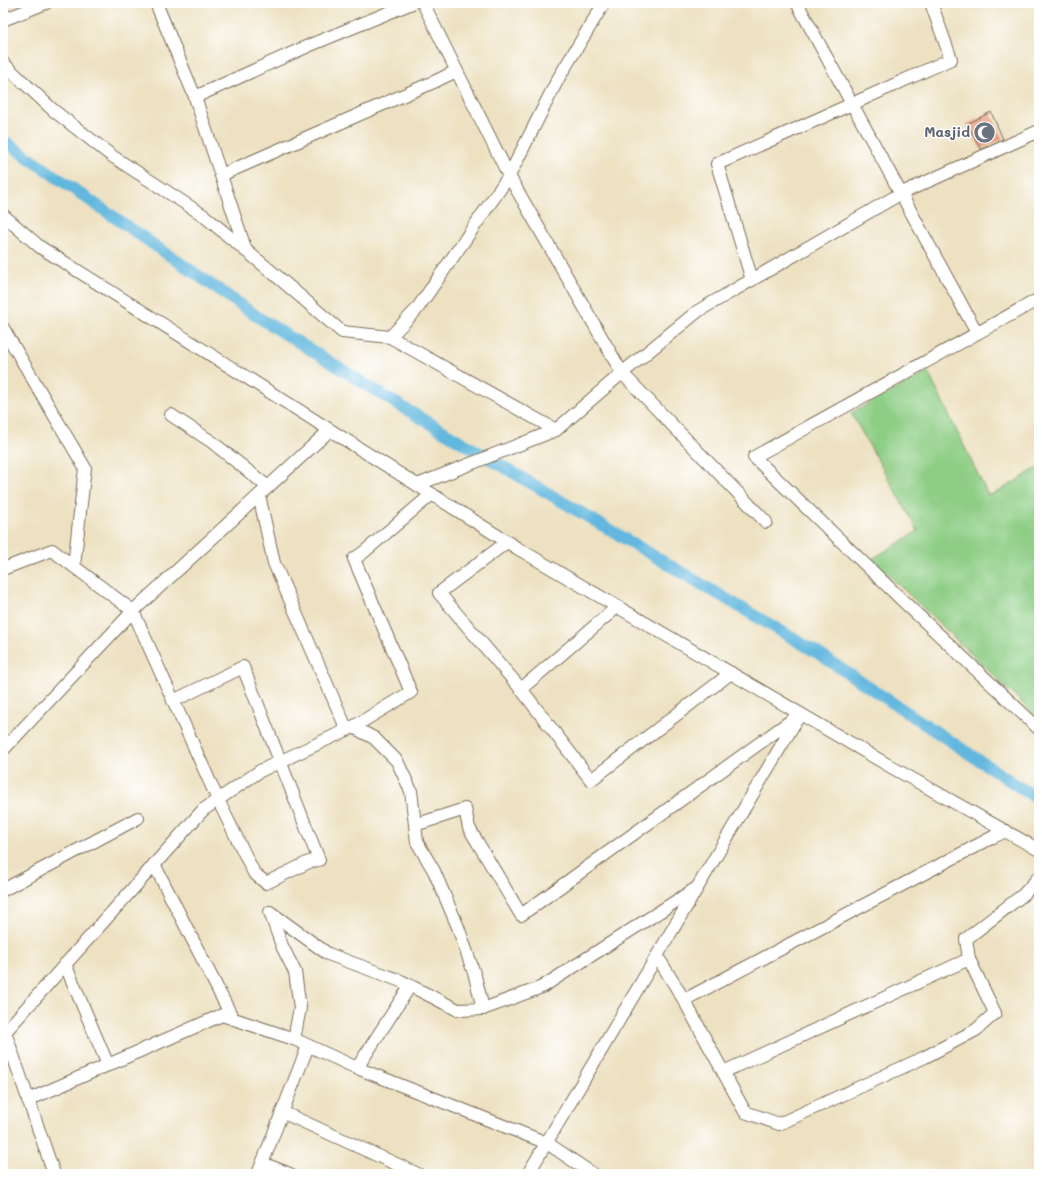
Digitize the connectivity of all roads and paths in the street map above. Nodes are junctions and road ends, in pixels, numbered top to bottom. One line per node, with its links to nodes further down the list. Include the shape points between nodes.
1 (46, 3): 8 (street)
2 (156, 3): 11 (street)
3 (412, 3): 11 (street)
4 (423, 3): 10 (street)
5 (604, 3): 15 (street, via 558,79)
6 (797, 3): 12 (street)
7 (931, 3): 12 (street, via 952,59)
8 (3, 20)
9 (3, 62): 18 (street, via 53,110 112,156 203,215)
10 (456, 71): 14 (street); 15 (street)
11 (195, 97): 14 (street)
12 (852, 104): 16 (street); 19 (street, via 717,164)
13 (1039, 131): 16 (street)
14 (221, 175): 18 (street)
15 (508, 176): 23 (street, via 417,309); 24 (street)
16 (900, 194): 19 (street); 22 (street)
17 (3, 215): 26 (street, via 40,247)
18 (246, 251): 23 (street, via 342,332)
19 (752, 280): 24 (street, via 698,311)
20 (1039, 299): 22 (street)
21 (3, 328): 33 (street, via 85,468)
22 (977, 333): 42 (street, via 754,457)
23 (390, 337): 27 (street)
24 (622, 373): 27 (street); 31 (street)
25 (171, 416): 29 (street, via 212,442)
26 (330, 430): 28 (street); 29 (street)
27 (556, 430): 28 (street)
28 (417, 485): 30 (street)
29 (264, 491): 36 (street); 41 (street, via 274,563)
30 (432, 494): 32 (street); 41 (street, via 354,559 411,692)
31 (766, 522)
32 (508, 542): 35 (street); 38 (street, via 439,593)
33 (74, 566): 34 (street, via 52,550); 36 (street)
34 (3, 569)
35 (617, 607): 37 (street); 38 (street)
36 (133, 611): 39 (street); 43 (street)
37 (731, 673): 38 (street, via 591,780); 40 (street)
38 (521, 689)
39 (173, 701): 44 (street, via 243,667); 45 (street)
40 (800, 714): 47 (street, via 521,915 469,828 465,809); 48 (street); 52 (street)
41 (350, 729): 44 (street); 47 (street, via 374,738 397,761 411,790)
42 (1039, 729)
43 (3, 750)
44 (280, 761): 45 (street, via 260,771); 45 (street, via 319,860 309,862 266,883 254,873)
45 (218, 800): 50 (street, via 203,810)
46 (138, 818): 53 (street)
47 (415, 825): 59 (street, via 417,842 434,871 458,927)
48 (1006, 831): 49 (street); 58 (street)
49 (1039, 850)
50 (154, 864): 56 (street); 60 (street)
51 (1039, 877): 55 (street, via 1024,894 966,939)
52 (698, 887): 54 (street); 59 (street, via 542,987)
53 (3, 890)
54 (657, 956): 58 (street); 69 (street)
55 (969, 959): 66 (street); 66 (street, via 995,1013 976,1030 925,1057 779,1124 745,1112)
56 (65, 964): 61 (street); 64 (street)
57 (410, 986): 59 (street, via 458,1010); 62 (street, via 328,954 270,912 295,972 300,1008); 65 (street)
58 (684, 1000): 66 (street)
59 (483, 1009)
60 (233, 1019): 62 (street); 64 (street, via 222,1015)
61 (4, 1029): 67 (street)
62 (294, 1039): 63 (street)
63 (308, 1046): 65 (street); 68 (street)
64 (108, 1065): 67 (street)
65 (357, 1068): 69 (street)
66 (723, 1072)
67 (28, 1100): 71 (street)
68 (282, 1112): 70 (street); 73 (street)
69 (547, 1143): 74 (street); 75 (street)
70 (260, 1168): 72 (street)
71 (54, 1174)
72 (290, 1174)
73 (418, 1174)
74 (528, 1174)
75 (593, 1174)

